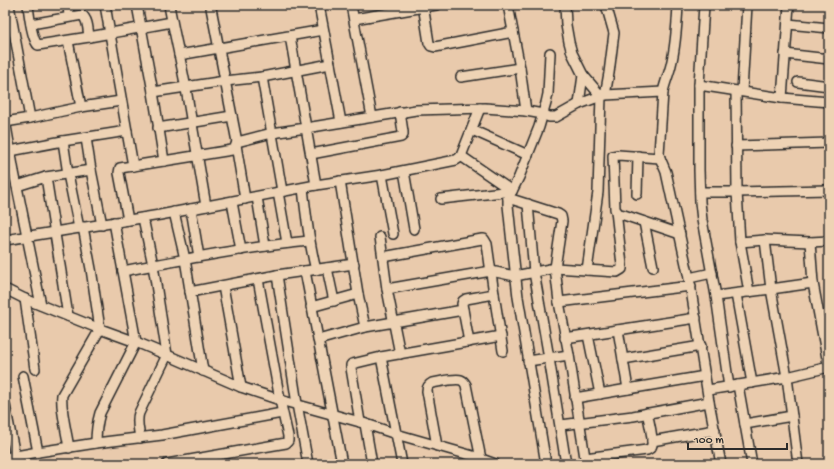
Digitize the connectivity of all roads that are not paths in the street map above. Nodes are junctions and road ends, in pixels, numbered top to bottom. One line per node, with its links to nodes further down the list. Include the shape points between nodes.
1 (9, 5): 63 (street)
2 (28, 5): 22 (street)
3 (68, 5): 19 (street)
4 (105, 5): 28 (street)
5 (137, 5): 24 (street)
6 (169, 5): 21 (street)
7 (319, 5): 26 (street)
8 (351, 5): 20 (street)
9 (436, 5): 17 (street)
10 (508, 5): 27 (street)
11 (565, 5): 40 (street, via 569,42)
12 (606, 5): 51 (street, via 614,33)
13 (678, 5): 50 (street, via 674,52)
14 (704, 5): 45 (street)
15 (747, 5): 48 (street)
16 (789, 5): 23 (street)
17 (423, 6): 20 (street); 27 (street, via 429,43 435,47)
18 (211, 8): 32 (street)
19 (69, 16): 22 (street); 30 (street, via 85,16)
20 (354, 19): 62 (street)
21 (172, 22): 24 (street); 35 (street)
22 (31, 24): 31 (street, via 38,45)
23 (788, 24): 25 (street); 34 (street)
24 (141, 28): 28 (street); 49 (street)
25 (829, 28)
26 (323, 30): 29 (street); 37 (street)
27 (513, 32): 38 (street)
28 (110, 33): 30 (street); 53 (street)
29 (290, 36): 32 (street); 39 (street)
30 (89, 37): 31 (street)
31 (68, 41): 56 (street)
32 (219, 48): 35 (street); 43 (street)
33 (550, 53): 60 (street, via 548,94)
34 (785, 54): 36 (street); 52 (street)
35 (179, 55): 47 (street)
36 (829, 59)
37 (330, 64): 39 (street); 66 (street)
38 (520, 68): 42 (street); 58 (street)
39 (297, 70): 41 (street); 68 (street)
40 (583, 75): 51 (street); 55 (street)
41 (262, 77): 43 (street); 71 (street)
42 (460, 77)
43 (225, 81): 47 (street); 61 (street)
44 (798, 82): 46 (street)
45 (699, 85): 48 (street); 97 (street)
46 (829, 86)
47 (186, 88): 49 (street); 65 (street)
48 (739, 91): 52 (street); 76 (street)
49 (153, 92): 67 (street)
50 (663, 92): 51 (street); 83 (street, via 658,149)
51 (603, 95): 55 (street); 140 (street, via 598,192)
52 (782, 98): 54 (street)
53 (121, 101): 56 (street); 70 (street)
54 (829, 102)
55 (579, 104): 60 (street, via 556,117)
56 (80, 107): 63 (street)
57 (480, 108): 58 (street); 59 (street); 69 (street)
58 (526, 111): 60 (street)
59 (400, 112): 62 (street); 78 (street, via 403,132 401,137)
60 (543, 114): 79 (street)
61 (232, 116): 65 (street); 74 (street)
62 (372, 117): 66 (street)
63 (30, 118): 64 (street)
64 (5, 121): 77 (street)
65 (191, 122): 67 (street); 80 (street)
66 (341, 122): 68 (street)
67 (158, 128): 84 (street)
68 (306, 128): 71 (street); 78 (street)
69 (472, 130): 79 (street); 81 (street)
70 (127, 131): 72 (street); 85 (street)
71 (272, 133): 74 (street); 96 (street)
72 (86, 138): 73 (street); 86 (street)
73 (63, 141): 77 (street); 88 (street)
74 (237, 143): 80 (street, via 232,150); 102 (street)
75 (829, 143): 76 (street)
76 (736, 146): 98 (street)
77 (10, 152): 93 (street)
78 (311, 154): 92 (street)
79 (528, 155): 100 (street)
80 (197, 156): 84 (street); 106 (street)
81 (461, 156): 87 (street, via 456,160); 100 (street)
82 (638, 156): 83 (street); 99 (street); 108 (street, via 613,156)
83 (660, 158): 119 (street, via 666,172)
84 (164, 161): 85 (street)
85 (133, 166): 111 (street, via 119,170)
86 (91, 170): 88 (street); 114 (street)
87 (404, 171): 89 (street); 116 (street)
88 (68, 174): 90 (street); 115 (street)
89 (382, 175): 91 (street); 118 (street)
90 (46, 177): 93 (street); 117 (street)
91 (340, 181): 92 (street); 134 (street)
92 (316, 185): 94 (street)
93 (17, 186): 120 (street)
94 (303, 188): 96 (street); 124 (street)
95 (829, 190): 98 (street)
96 (280, 192): 101 (street); 128 (street)
97 (700, 192): 98 (street); 145 (street, via 702,220)
98 (737, 192): 126 (street)
99 (637, 194)
100 (510, 195): 103 (street); 105 (street); 147 (street)
101 (257, 197): 102 (street); 129 (street)
102 (245, 199): 104 (street)
103 (441, 199)
104 (232, 202): 106 (street); 130 (street)
105 (528, 204): 138 (street, via 560,216 562,221); 144 (street)
106 (206, 206): 107 (street)
107 (191, 209): 109 (street); 131 (street)
108 (616, 211): 113 (street); 140 (street, via 622,269 617,272)
109 (174, 212): 110 (street); 133 (street)
110 (143, 218): 111 (street); 135 (street)
111 (128, 220): 112 (street)
112 (114, 222): 114 (street); 141 (street)
113 (644, 222): 119 (street); 136 (street)
114 (102, 225): 115 (street)
115 (81, 228): 117 (street); 172 (street, via 91,269)
116 (414, 229)
117 (55, 232): 120 (street); 167 (street)
118 (393, 234)
119 (680, 234): 149 (street)
120 (27, 236): 122 (street); 164 (street)
121 (380, 237): 132 (street)
122 (5, 240)
123 (765, 240): 126 (street); 127 (street); 154 (street)
124 (309, 241): 128 (street); 139 (street)
125 (829, 241): 127 (street)
126 (740, 242): 156 (street)
127 (810, 242): 150 (street)
128 (287, 243): 129 (street)
129 (265, 246): 130 (street)
130 (241, 250): 131 (street)
131 (199, 257): 133 (street)
132 (383, 257): 143 (street, via 482,239 487,244); 153 (street)
133 (185, 259): 135 (street); 155 (street)
134 (354, 264): 137 (street); 157 (street)
135 (153, 265): 141 (street); 183 (street)
136 (653, 267)
137 (328, 268): 139 (street); 162 (street)
138 (555, 268): 140 (street); 144 (street); 163 (street)
139 (316, 270): 142 (street)
140 (587, 270)
141 (123, 271): 178 (street)
142 (305, 271): 146 (street); 165 (street)
143 (491, 271): 147 (street); 153 (street); 158 (street)
144 (534, 272): 147 (street); 186 (street)
145 (712, 273): 149 (street); 160 (street)
146 (277, 275): 148 (street); 205 (street)
147 (515, 276): 188 (street)
148 (258, 279): 151 (street); 203 (street)
149 (690, 282): 163 (street); 168 (street)
150 (813, 283): 154 (street); 170 (street)
151 (223, 286): 155 (street); 197 (street)
152 (6, 287): 161 (street)
153 (388, 289): 169 (street)
154 (771, 290): 156 (street); 194 (street)
155 (190, 292): 191 (street)
156 (748, 292): 159 (street)
157 (358, 294): 162 (street); 171 (street)
158 (494, 294): 166 (street, via 464,300); 175 (street)
159 (736, 294): 160 (street); 195 (street)
160 (716, 296): 198 (street)
161 (26, 299): 164 (street); 190 (street)
162 (334, 301): 165 (street)
163 (559, 302): 176 (street)
164 (41, 305): 167 (street)
165 (311, 307): 177 (street)
166 (463, 310): 169 (street); 179 (street)
167 (68, 316): 172 (street)
168 (696, 318): 173 (street); 180 (street)
169 (394, 322): 171 (street); 182 (street)
170 (825, 325): 189 (street)
171 (364, 327): 177 (street)
172 (100, 329): 178 (street); 221 (street, via 62,395)
173 (618, 330): 174 (street); 187 (street)
174 (588, 335): 176 (street); 201 (street)
175 (501, 336): 179 (street); 181 (street)
176 (565, 338): 184 (street)
177 (318, 340): 209 (street)
178 (136, 342): 183 (street); 219 (street, via 100,413)
179 (469, 342): 182 (street)
180 (701, 346): 187 (street); 193 (street)
181 (503, 351)
182 (400, 354): 185 (street)
183 (167, 355): 191 (street); 217 (street, via 138,417)
184 (569, 355): 186 (street); 202 (street)
185 (381, 357): 212 (street, via 354,362 351,365); 216 (street)
186 (549, 358): 188 (street); 214 (street)
187 (623, 359): 199 (street)
188 (528, 361): 233 (street)
189 (829, 368): 194 (street)
190 (35, 369)
191 (203, 371): 197 (street)
192 (23, 376): 222 (street)
193 (705, 376): 199 (street); 200 (street)
194 (787, 377): 195 (street); 210 (street)
195 (752, 383): 196 (street)
196 (738, 385): 198 (street); 213 (street)
197 (241, 387): 203 (street)
198 (729, 387): 200 (street)
199 (628, 389): 201 (street)
200 (708, 390): 204 (street)
201 (600, 394): 202 (street)
202 (575, 398): 211 (street)
203 (280, 400): 205 (street); 207 (street)
204 (710, 402): 208 (street); 215 (street)
205 (297, 404): 209 (street); 228 (street)
206 (5, 405): 225 (street)
207 (282, 413): 217 (street); 227 (street, via 288,436 286,443)
208 (647, 413): 211 (street); 218 (street)
209 (332, 414): 212 (street); 229 (street)
210 (792, 416): 213 (street); 237 (street)
211 (580, 422): 214 (street); 226 (street)
212 (362, 423): 216 (street); 230 (street)
213 (745, 424): 236 (street)
214 (560, 425): 234 (street)
215 (715, 430): 218 (street); 235 (street)
216 (396, 434): 220 (street); 231 (street)
217 (140, 438): 219 (street)
218 (652, 441): 226 (street, via 651,448 647,450)
219 (96, 443): 221 (street)
220 (437, 446): 224 (street); 224 (street, via 427,387 432,383 461,380 466,385)
221 (69, 448): 222 (street)
222 (38, 452): 225 (street)
223 (5, 458): 225 (street)
224 (481, 459): 232 (street)
225 (15, 460)
226 (586, 461)
227 (167, 464)
228 (308, 464)
229 (342, 464)
230 (372, 464)
231 (402, 464)
232 (494, 464)
233 (546, 464)
234 (566, 464)
235 (722, 464)
236 (752, 464)
237 (798, 464)

